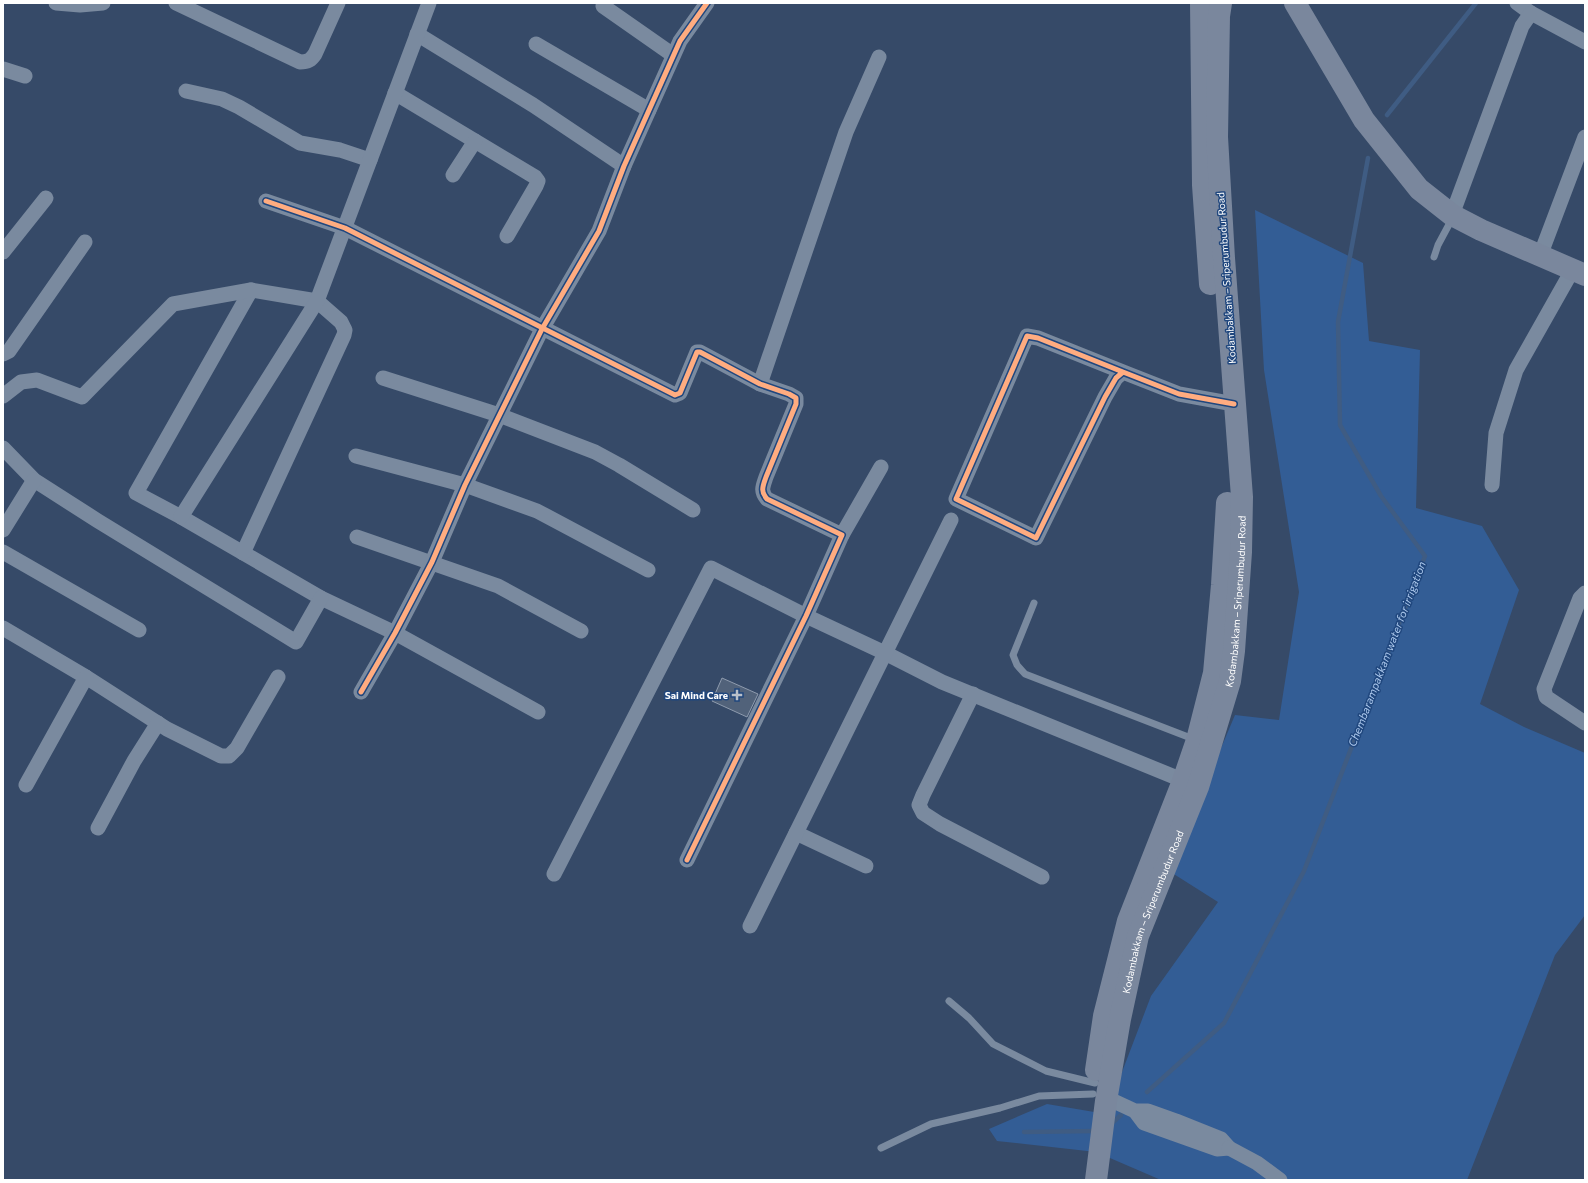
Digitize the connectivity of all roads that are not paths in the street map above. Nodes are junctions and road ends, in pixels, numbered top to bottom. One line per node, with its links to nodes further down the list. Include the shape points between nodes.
1 (56, 3): 2 (street)
2 (103, 3)
3 (176, 3): 4 (street, via 300,62 307,62 315,54)
4 (338, 3)
5 (429, 3): 13 (street)
6 (707, 3): 16 (street)
7 (1201, 3): 46 (main road, Kodambakkam – Sriperumbudur Road, via 1203,185)
8 (1220, 3): 46 (main road, Kodambakkam – Sriperumbudur Road, via 1217,137 1224,258)
9 (1295, 3): 30 (main road, via 1364,120 1419,189)
10 (1517, 3): 12 (street)
11 (603, 6): 16 (street)
12 (1531, 13): 14 (street); 30 (street, via 1522,26)
13 (417, 34): 21 (street); 26 (street, via 533,105)
14 (1585, 42)
15 (536, 44): 22 (street)
16 (673, 55): 22 (street)
17 (879, 57): 44 (street, via 846,132)
18 (3, 69): 19 (street)
19 (24, 76)
20 (186, 91): 25 (street, via 222,99 239,106 300,143 340,150)
21 (395, 93): 24 (street); 25 (street)
22 (649, 110): 26 (street)
23 (1585, 137): 35 (street)
24 (474, 141): 27 (street); 32 (street, via 538,181)
25 (370, 160): 31 (street)
26 (624, 166): 40 (street, via 599,231)
27 (453, 175)
28 (46, 198): 34 (street)
29 (266, 200): 31 (street)
30 (1453, 215): 35 (main road); 36 (lane)
31 (345, 228): 39 (street); 40 (street)
32 (507, 236)
33 (85, 242): 41 (street, via 9,351)
34 (3, 252)
35 (1540, 256): 37 (main road)
36 (1434, 257)
37 (1579, 272): 53 (street, via 1516,370 1496,434)
38 (251, 290): 39 (street); 45 (street, via 173,304 82,397 37,380 21,382); 55 (street, via 136,493)
39 (317, 301): 55 (street); 61 (street, via 341,322 344,335)
40 (542, 329): 44 (street, via 675,395 680,393 697,352 709,355); 47 (street)
41 (3, 354)
42 (1123, 372): 42 (street, via 1116,378 1105,397 1036,538 956,499 1027,336); 46 (street, via 1179,394)
43 (383, 378): 47 (street)
44 (760, 384): 58 (street, via 796,398 796,404 766,477 763,494 767,499)
45 (3, 396)
46 (1227, 403): 80 (main road, Kodambakkam – Sriperumbudur Road, via 1227,510 1214,673); 81 (main road, Kodambakkam – Sriperumbudur Road, via 1242,497 1234,651 1230,681)
47 (500, 415): 52 (street); 54 (street, via 595,452)
48 (3, 448): 51 (street)
49 (356, 456): 52 (street)
50 (881, 467): 58 (street)
51 (34, 480): 57 (street); 65 (street, via 296,642)
52 (464, 485): 62 (street); 63 (street, via 537,511)
53 (1492, 485)
54 (693, 510)
55 (181, 517): 61 (street)
56 (951, 520): 72 (street)
57 (3, 530)
58 (842, 536): 67 (street)
59 (357, 537): 62 (street)
60 (3, 552): 69 (street)
61 (243, 554): 65 (street)
62 (432, 562): 70 (street, via 498,586); 71 (street)
63 (648, 570)
64 (1585, 593): 79 (street, via 1580,598 1544,689 1546,697)
65 (321, 598): 71 (street)
66 (1034, 603): 80 (lane, via 1013,655 1025,674)
67 (806, 616): 72 (street); 85 (street); 87 (street, via 711,568)
68 (3, 628): 73 (street)
69 (139, 630)
70 (581, 631)
71 (395, 633): 75 (street); 77 (street)
72 (884, 653): 76 (street, via 942,682); 84 (street)
73 (86, 677): 78 (street); 82 (street)
74 (278, 677): 78 (street, via 237,748 229,756 221,756)
75 (360, 692)
76 (973, 694): 81 (street); 88 (street, via 923,795 920,805 923,813)
77 (538, 712)
78 (158, 723): 83 (street)
79 (1585, 723)
80 (1197, 740): 81 (main road, Kodambakkam – Sriperumbudur Road)
81 (1191, 784): 91 (main road, Kodambakkam – Sriperumbudur Road, via 1128,921 1104,1016)
82 (26, 785)
83 (98, 828)
84 (796, 833): 86 (street); 89 (street)
85 (687, 860)
86 (866, 866)
87 (554, 874)
88 (1042, 877)
89 (750, 926)
90 (949, 1001): 91 (lane, via 993,1044)
91 (1099, 1095): 92 (lane, via 1039,1096 932,1124); 93 (main road, Kodambakkam – Sriperumbudur Road); 94 (street, via 1135,1111 1148,1111 1174,1126 1221,1139 1229,1148 1257,1163)
92 (881, 1148)
93 (1093, 1174)
94 (1280, 1180)

